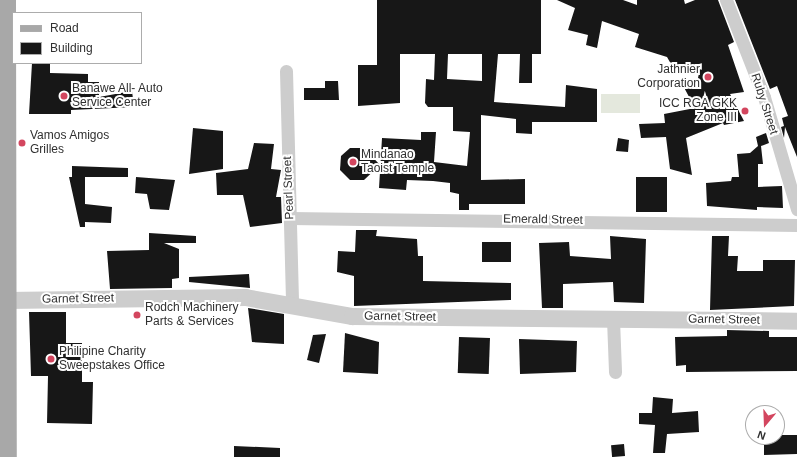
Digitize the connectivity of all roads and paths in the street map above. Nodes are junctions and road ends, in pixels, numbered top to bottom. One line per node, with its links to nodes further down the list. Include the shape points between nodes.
1 (5, 0): 7 (main road)
2 (726, 0): 4 (street, Ruby Street, via 764,97)
3 (286, 71): 5 (street, Pearl Street)
4 (797, 209)
5 (290, 218): 6 (street, Emerald Street); 8 (street, Pearl Street)
6 (797, 225)
7 (4, 300): 8 (street, Garnet Street, via 245,297); 12 (main road)
8 (292, 305): 9 (street, Garnet Street, via 352,316)
9 (613, 319): 10 (street, Garnet Street); 11 (street)
10 (797, 321)
11 (615, 372)
12 (6, 457)

